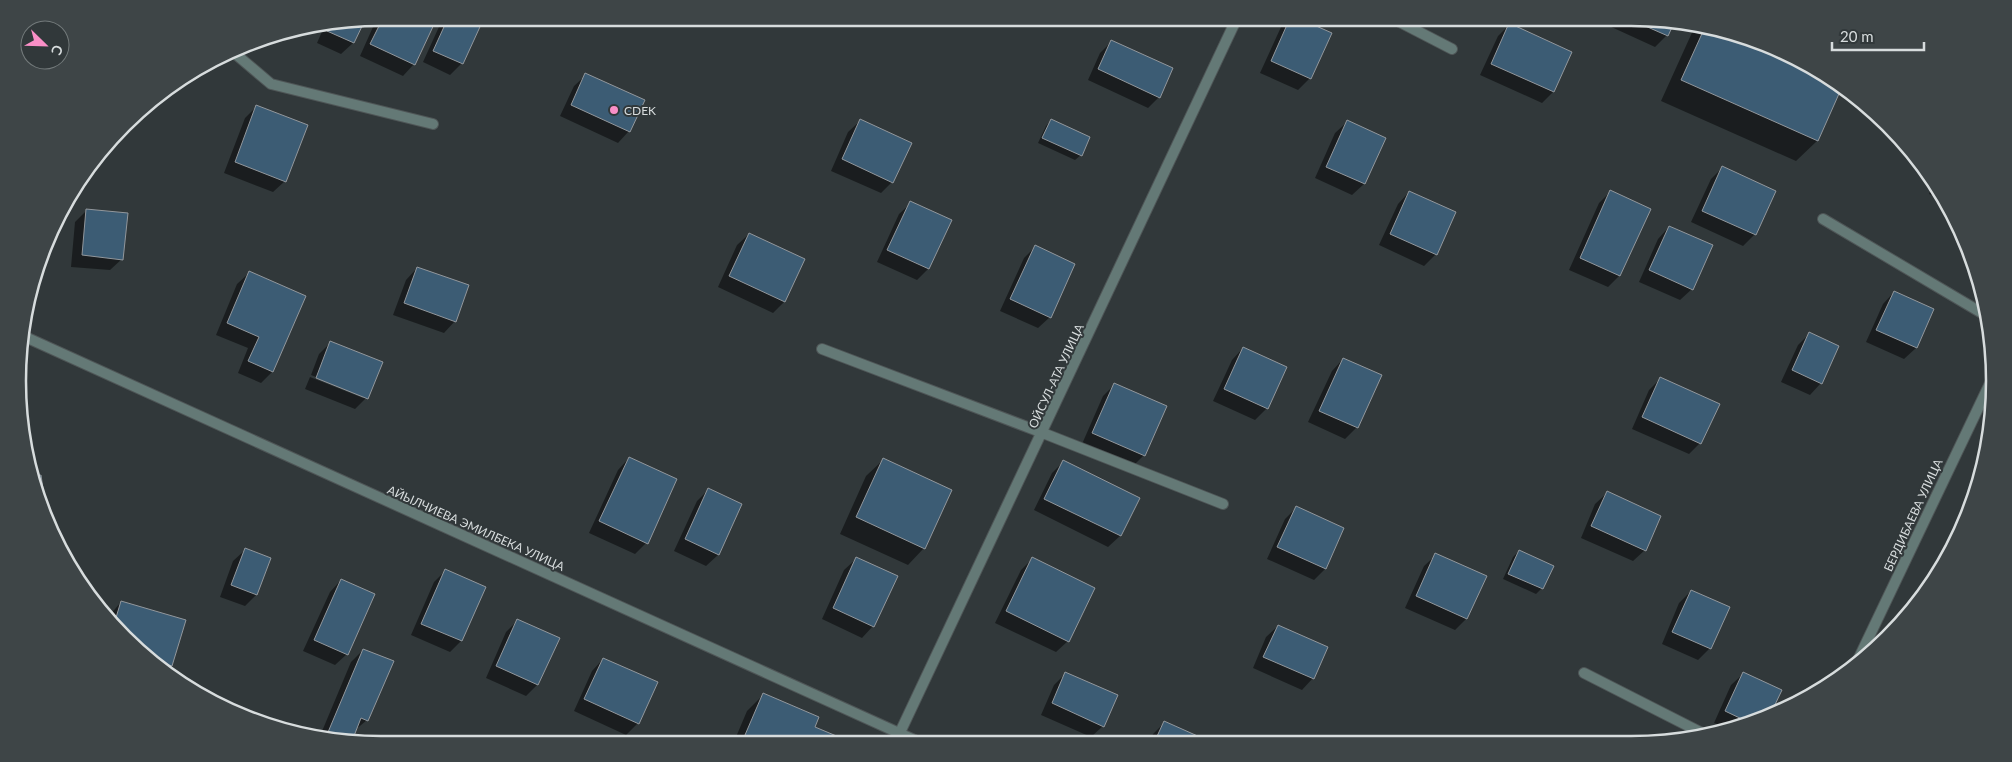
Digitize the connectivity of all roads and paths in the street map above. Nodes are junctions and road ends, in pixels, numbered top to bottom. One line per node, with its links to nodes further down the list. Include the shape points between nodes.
1 (1233, 26): 11 (street, ОЙСУЛ-АТА УЛИЦА)
2 (1407, 26): 3 (street)
3 (1452, 49)
4 (238, 56): 5 (street, via 271,84)
5 (433, 124)
6 (1823, 219): 7 (street)
7 (1979, 311)
8 (29, 339): 16 (street, АЙЫЛЧИЕВА ЭМИЛБЕКА УЛИЦА)
9 (822, 349): 11 (street)
10 (1985, 394): 13 (street, БЕРДИБАЕВА УЛИЦА)
11 (1043, 433): 12 (street); 17 (street, ОЙСУЛ-АТА УЛИЦА)
12 (1223, 504)
13 (1863, 650)
14 (1584, 673): 15 (street)
15 (1696, 730)
16 (893, 736)
17 (898, 736)

